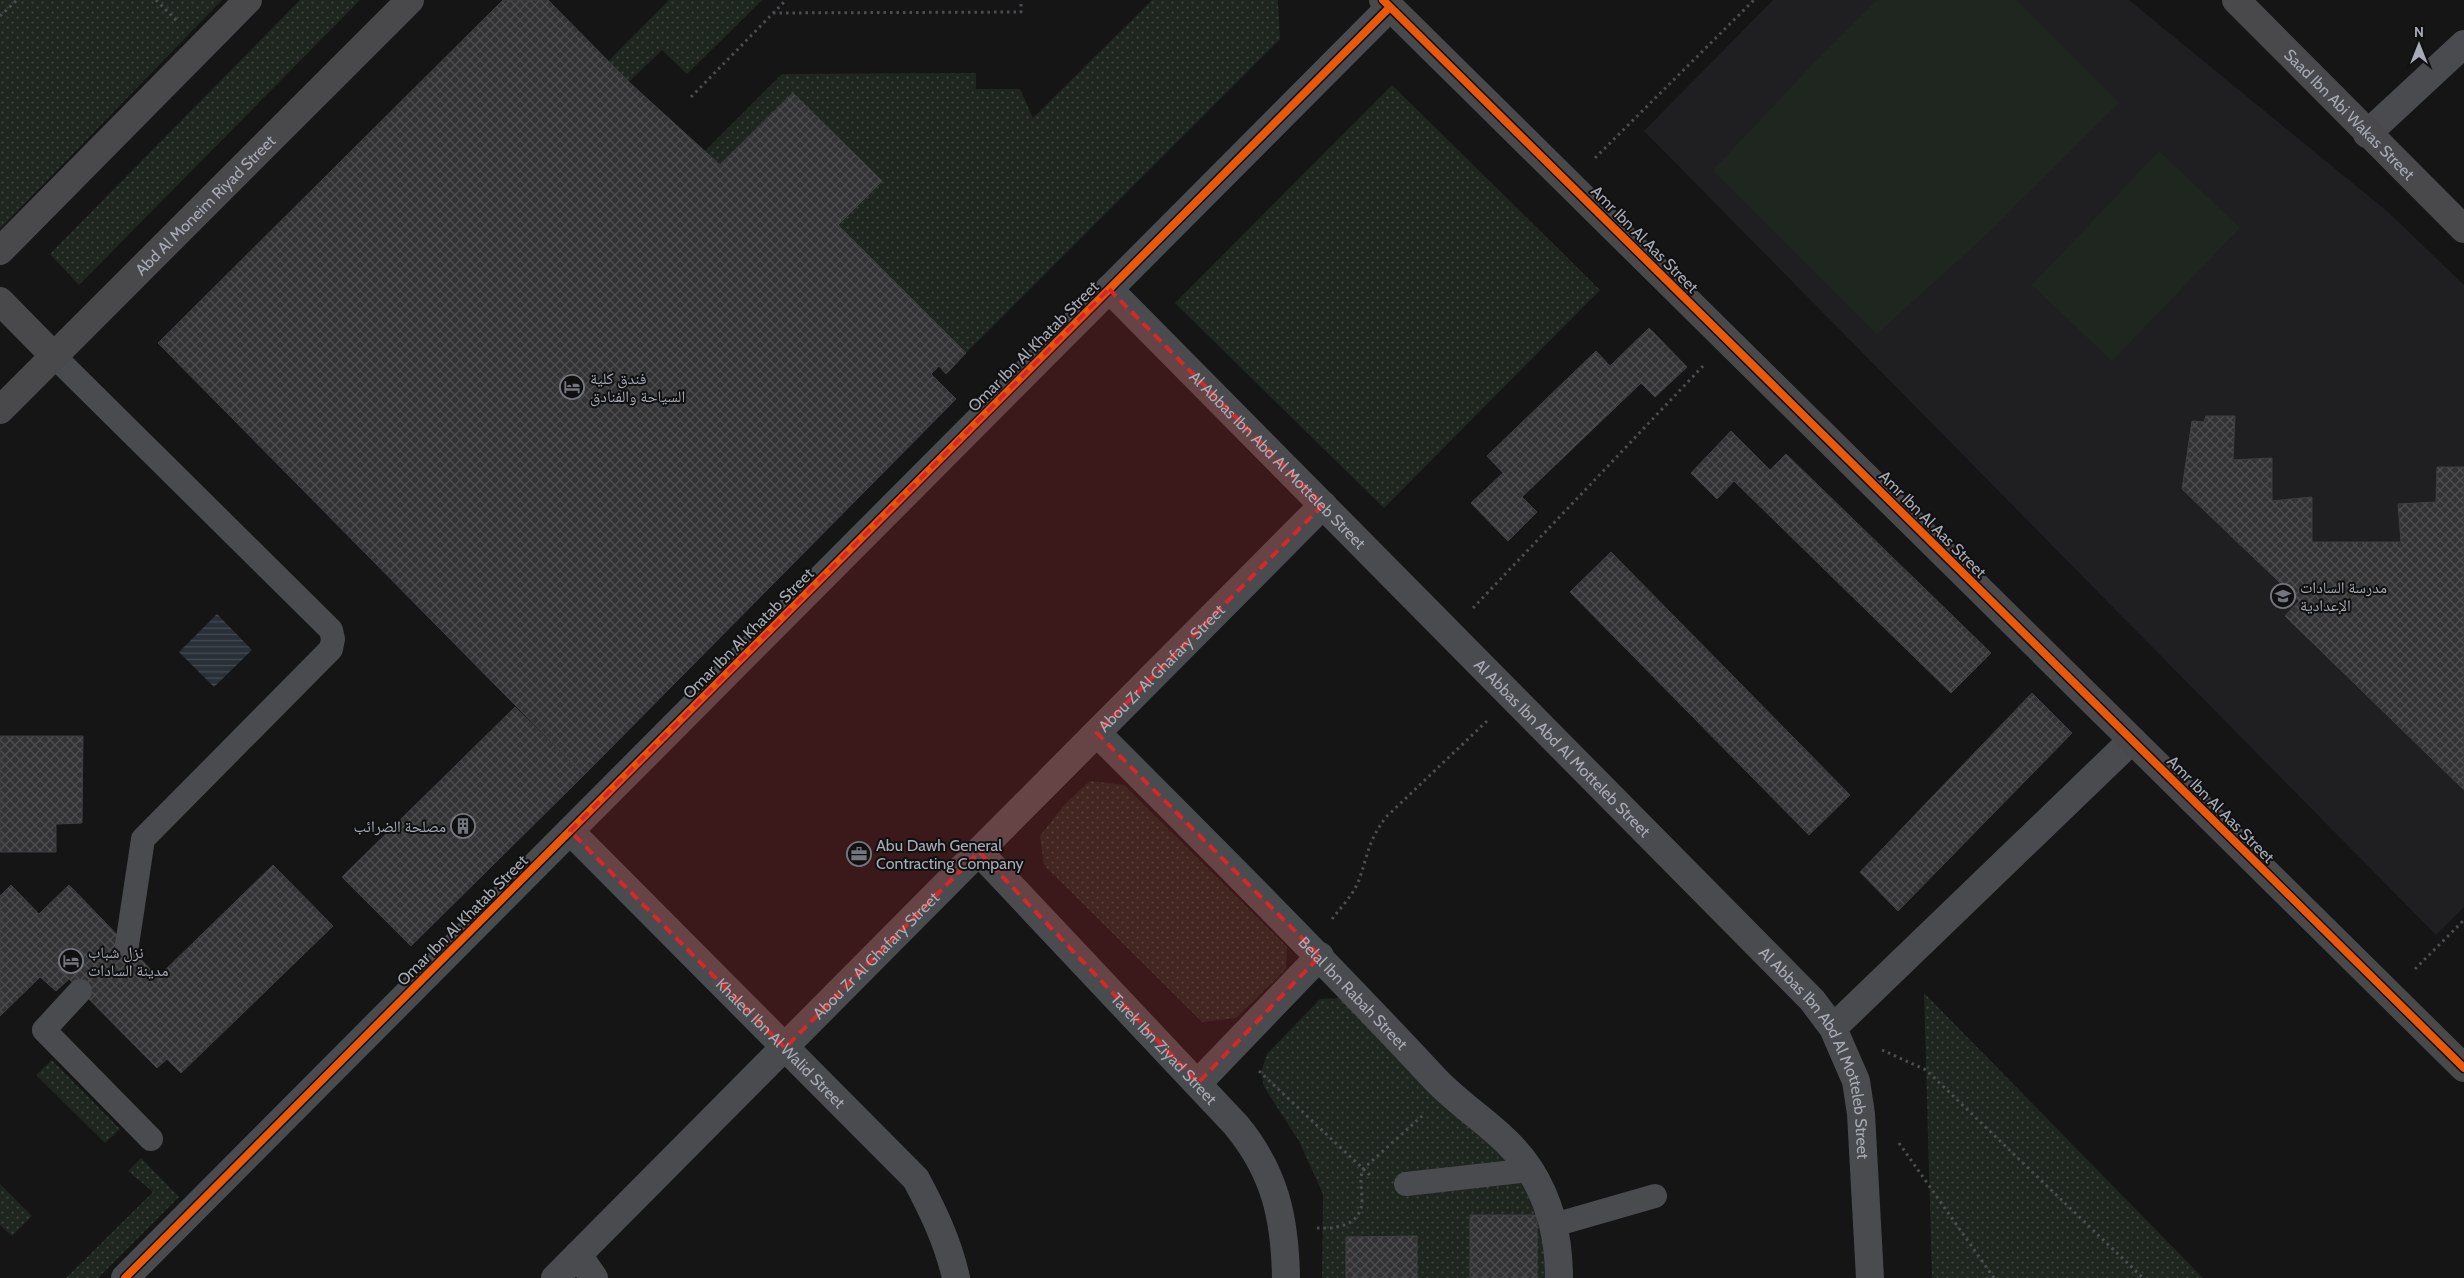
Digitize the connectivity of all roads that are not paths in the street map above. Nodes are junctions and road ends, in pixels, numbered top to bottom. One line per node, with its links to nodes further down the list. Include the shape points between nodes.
1 (248, 0): 8 (street)
2 (410, 0): 11 (street, Abd Al Moneim Riyad Street)
3 (2236, 0): 6 (street, Saad Ibn Abi Wakas Street)
4 (1390, 2): 9 (street, Omar Ibn Al Khatab Street); 15 (street, Amr Ibn Al Aas Street, via 1569,184)
5 (2464, 44): 6 (street)
6 (2367, 134): 7 (street, Saad Ibn Abi Wakas Street)
7 (2464, 229)
8 (0, 251)
9 (1109, 289): 13 (street, Al Abbas Ibn Abd Al Motteleb Street); 16 (street, Omar Ibn Al Khatab Street)
10 (0, 300): 11 (street)
11 (54, 356): 12 (street, Abd Al Moneim Riyad Street); 18 (lane, via 330,630 333,639 331,650 143,839)
12 (0, 410)
13 (1322, 505): 14 (street, Abou Zr Al Ghafary Street); 21 (street, Al Abbas Ibn Abd Al Motteleb Street, via 1812,1000)
14 (1097, 733): 17 (street, Abou Zr Al Ghafary Street); 19 (street, Belal Ibn Rabah Street)
15 (2132, 740): 21 (street); 23 (street, Amr Ibn Al Aas Street)
16 (570, 831): 22 (street, Khaled Ibn Al Walid Street); 31 (street, Omar Ibn Al Khatab Street)
17 (979, 852): 22 (street, Abou Zr Al Ghafary Street); 24 (street, Tarek Ibn Ziyad Street)
18 (127, 945)
19 (1314, 950): 24 (street, via 1234,1046); 26 (street, Belal Ibn Rabah Street, via 1448,1092 1511,1146)
20 (80, 991): 25 (lane, via 44,1030)
21 (1834, 1028): 37 (street, Al Abbas Ibn Abd Al Motteleb Street, via 1856,1081 1861,1114)
22 (785, 1048): 30 (street, Abou Zr Al Ghafary Street); 34 (street, Khaled Ibn Al Walid Street, via 916,1179 936,1216)
23 (2464, 1068)
24 (1198, 1083): 35 (street, Tarek Ibn Ziyad Street, via 1252,1144 1275,1190 1283,1228)
25 (151, 1139)
26 (1530, 1170): 27 (lane); 29 (street, Belal Ibn Rabah Street, via 1545,1198)
27 (1406, 1184)
28 (1655, 1196): 29 (lane)
29 (1554, 1225): 36 (street, Belal Ibn Rabah Street)
30 (578, 1255): 32 (street, Abou Zr Al Ghafary Street); 33 (street)
31 (125, 1278)
32 (555, 1278)
33 (594, 1278)
34 (956, 1278)
35 (1286, 1278)
36 (1559, 1278)
37 (1870, 1278)

